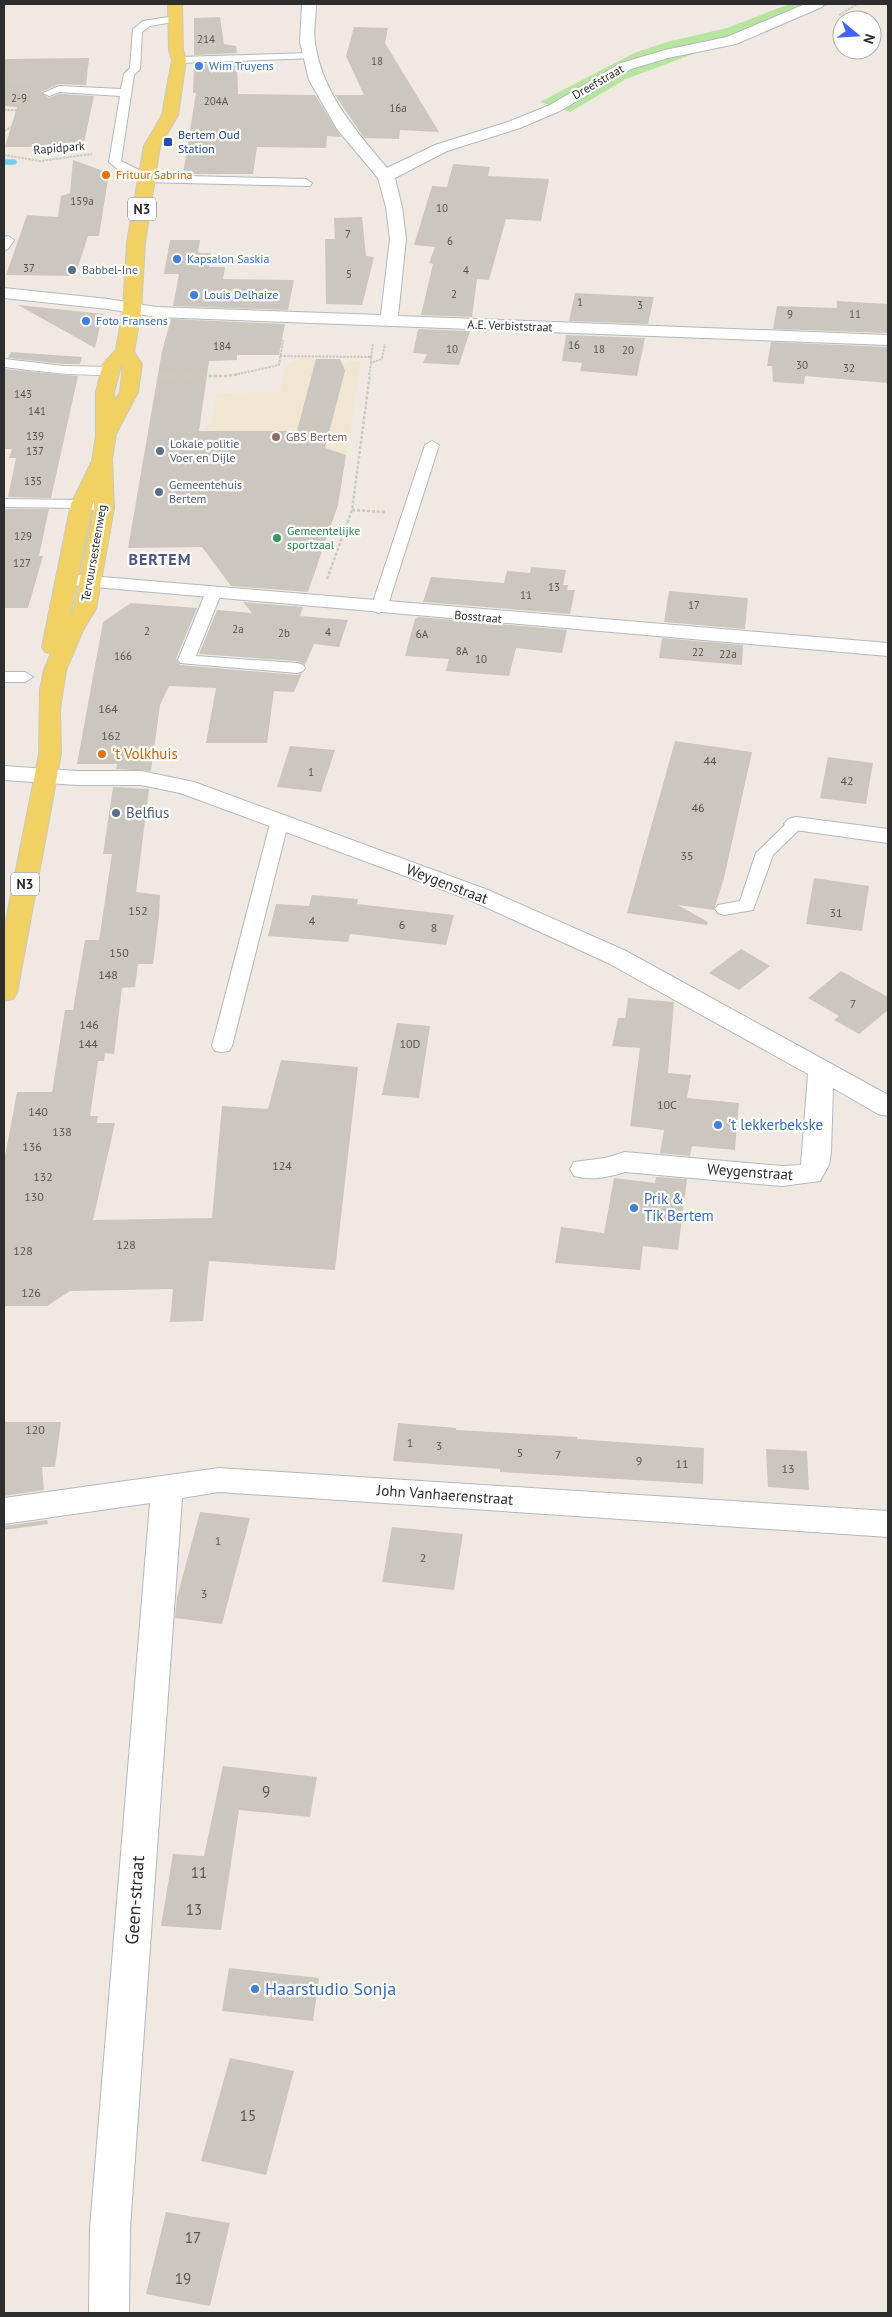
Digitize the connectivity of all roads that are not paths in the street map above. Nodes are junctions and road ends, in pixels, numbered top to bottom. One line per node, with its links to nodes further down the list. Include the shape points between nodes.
1 (309, 4): 5 (street, via 307,42)
2 (817, 4): 11 (street, Dreefstraat, via 731,41 665,54 626,66 555,108 441,148)
3 (175, 11): 4 (main road, Tervuursesteenweg / N3); 7 (lane, via 147,23 137,32 135,69 129,74)
4 (178, 55): 5 (lane); 8 (main road, Tervuursesteenweg / N3, via 172,54); 10 (main road, Tervuursesteenweg / N3, via 170,115)
5 (311, 56): 11 (street, via 317,80 343,126)
6 (49, 93): 7 (lane, via 59,89)
7 (126, 93): 12 (lane, via 115,162)
8 (157, 94)
9 (154, 111): 10 (main road, Tervuursesteenweg / N3, via 150,134)
10 (152, 146): 12 (main road, Tervuursesteenweg / N3)
11 (386, 177): 16 (street, via 398,239)
12 (147, 179): 13 (lane); 15 (main road, Tervuursesteenweg / N3, via 136,242)
13 (306, 183)
14 (4, 293): 15 (street, A.E. Verbiststraat, via 108,304)
15 (132, 310): 16 (street, A.E. Verbiststraat); 18 (main road, Tervuursesteenweg / N3)
16 (389, 321): 17 (street, A.E. Verbiststraat)
17 (888, 340)
18 (125, 352): 20 (main road, Tervuursesteenweg / N3, via 112,364); 21 (main road, Tervuursesteenweg / N3, via 133,364 128,392)
19 (4, 363): 20 (lane)
20 (110, 371): 21 (main road, Tervuursesteenweg / N3, via 105,392)
21 (106, 436): 23 (main road, Tervuursesteenweg / N3)
22 (432, 446): 30 (lane)
23 (102, 459): 25 (main road, Tervuursesteenweg / N3); 26 (main road, Tervuursesteenweg / N3)
24 (4, 503): 25 (lane)
25 (82, 504): 26 (lane); 27 (main road, Tervuursesteenweg / N3)
26 (104, 508): 28 (main road, Tervuursesteenweg / N3)
27 (67, 580): 28 (street, Bosstraat); 33 (main road, Tervuursesteenweg / N3, via 52,657)
28 (90, 582): 29 (street, Bosstraat); 33 (main road, Tervuursesteenweg / N3, via 84,609)
29 (213, 594): 30 (street, Bosstraat); 32 (lane, via 186,660)
30 (380, 608): 31 (street, Bosstraat)
31 (888, 650)
32 (297, 668)
33 (55, 670): 37 (main road, Tervuursesteenweg / N3, via 49,710 51,734)
34 (4, 677): 35 (lane)
35 (25, 677)
36 (4, 773): 37 (street, Weygenstraat)
37 (46, 776): 38 (street, Weygenstraat, via 140,778 167,783 209,794); 42 (main road, Tervuursesteenweg / N3)
38 (280, 820): 43 (lane); 44 (street, Weygenstraat, via 479,895 617,957)
39 (796, 824): 40 (street); 41 (lane, via 765,853 747,906)
40 (888, 836)
41 (724, 909)
42 (4, 993)
43 (222, 1046)
44 (821, 1070): 45 (street, Weygenstraat); 46 (street, Weygenstraat, via 817,1152 810,1174 782,1176 625,1162 605,1168)
45 (888, 1107)
46 (584, 1168)
47 (167, 1487): 48 (street, John Vanhaerenstraat); 49 (street, John Vanhaerenstraat, via 219,1480); 50 (street, Geen-straat, via 110,2228)
48 (4, 1510)
49 (888, 1524)
50 (109, 2313)

